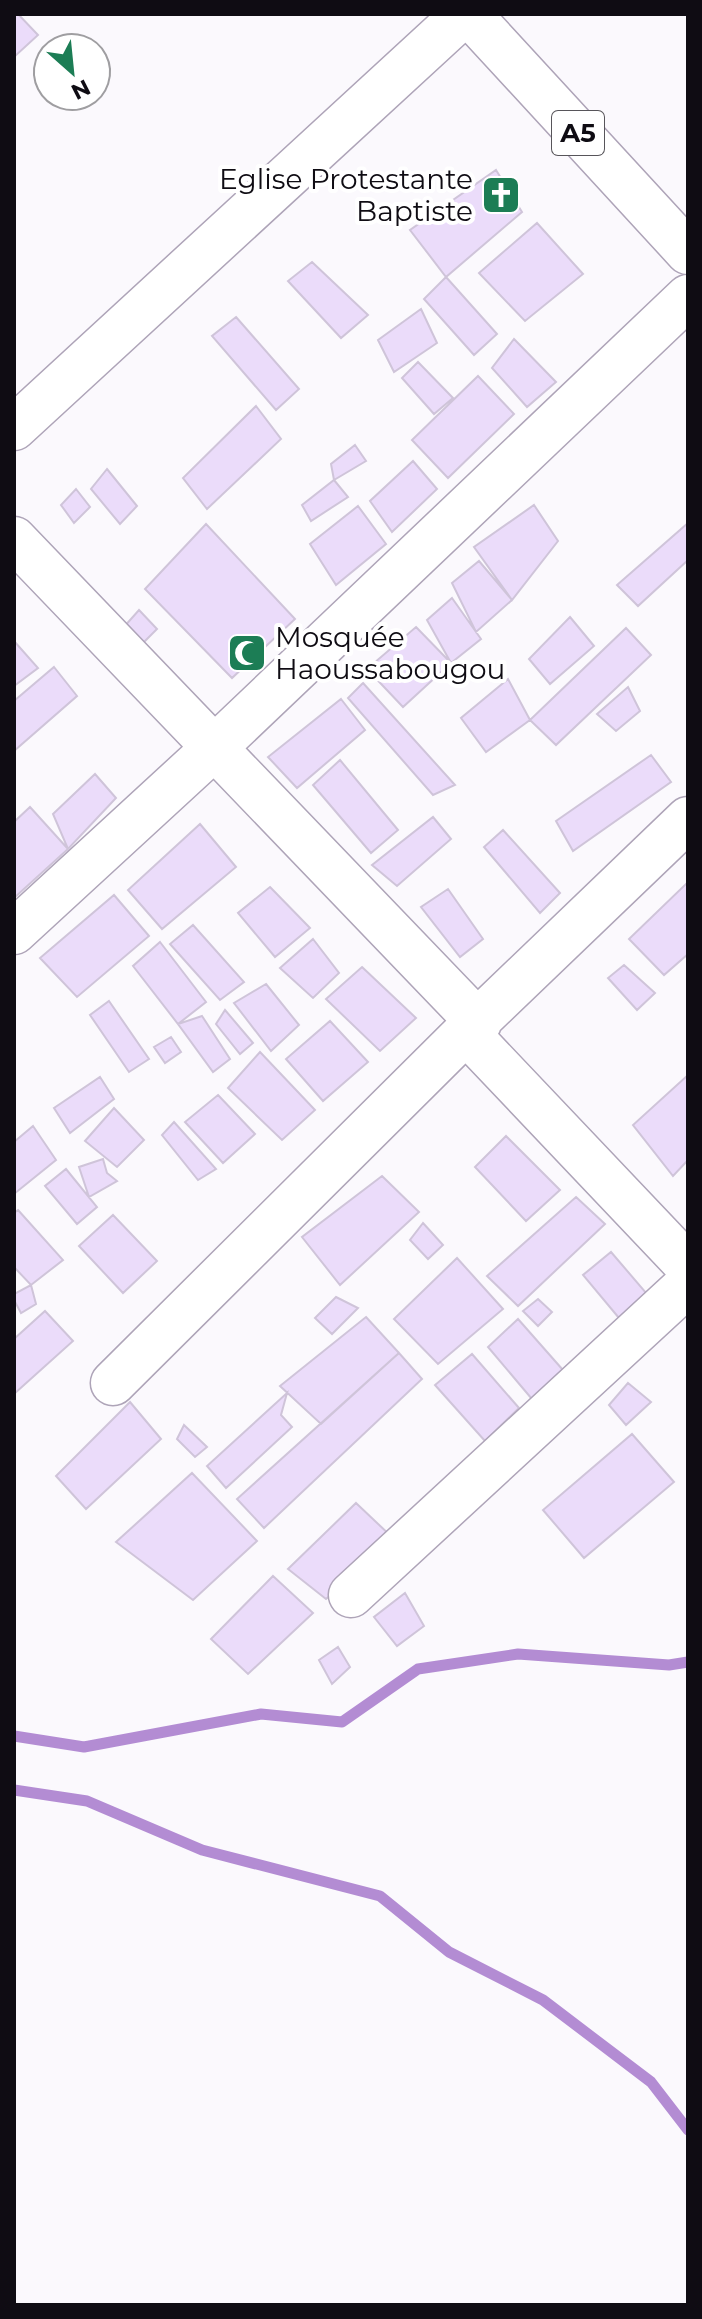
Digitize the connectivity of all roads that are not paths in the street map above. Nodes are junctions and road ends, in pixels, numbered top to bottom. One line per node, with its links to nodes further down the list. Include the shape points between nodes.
1 (466, 14): 2 (street, A5); 4 (street)
2 (688, 252)
3 (688, 297): 6 (street)
4 (14, 428)
5 (14, 539): 6 (street)
6 (213, 749): 8 (street); 9 (street)
7 (688, 819): 9 (street)
8 (14, 932)
9 (472, 1028): 10 (street); 12 (street)
10 (688, 1266)
11 (688, 1284): 13 (street)
12 (113, 1383)
13 (351, 1595)

